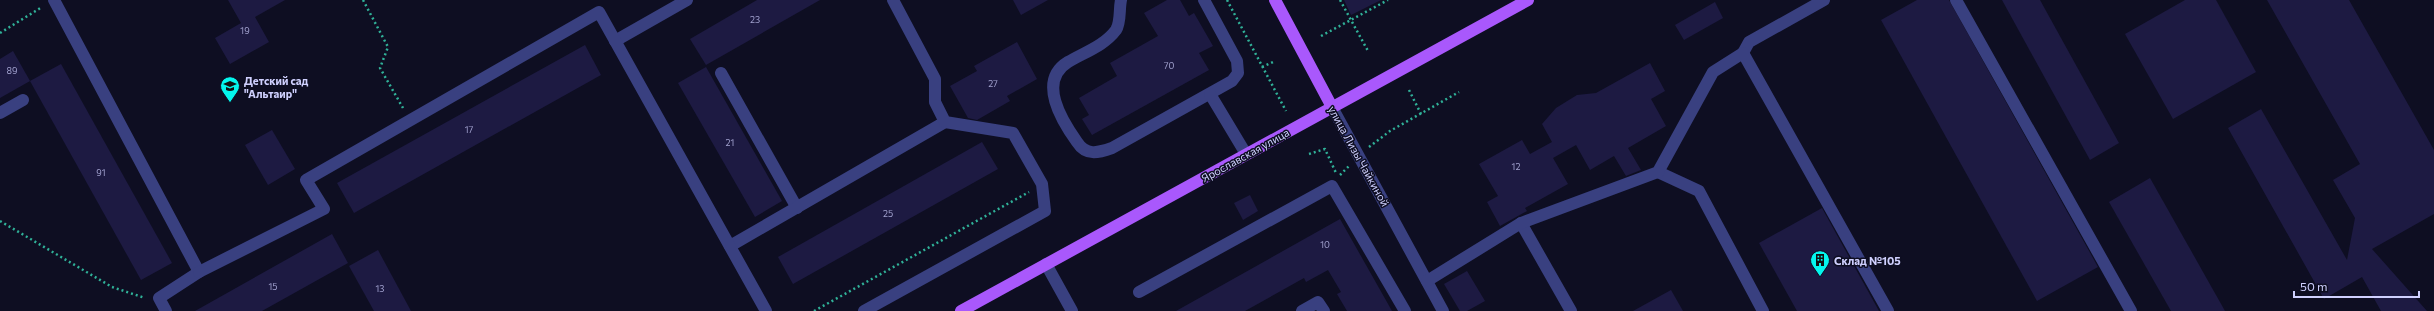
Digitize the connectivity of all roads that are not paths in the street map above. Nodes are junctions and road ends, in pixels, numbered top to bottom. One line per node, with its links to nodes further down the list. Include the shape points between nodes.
1 (54, 0): 24 (street)
2 (687, 0): 10 (street)
3 (893, 0): 17 (street, via 935,79 935,102)
4 (1121, 0): 13 (street, via 1117,28 1104,43 1066,63 1055,75 1055,101 1078,143 1086,152 1098,153 1112,148)
5 (1204, 0): 13 (street, via 1237,61 1238,73 1232,81)
6 (1275, 0): 15 (main road, улица Лизы Чайкиной)
7 (1528, 0): 15 (main road, Ярославская улица)
8 (1824, 0): 11 (street, via 1749,42)
9 (1956, 0): 39 (street)
10 (615, 41): 22 (street); 24 (street, via 599,12 306,180 324,209)
11 (1743, 53): 19 (street, via 1713,72); 38 (street)
12 (721, 73): 20 (street)
13 (1210, 94): 18 (street)
14 (23, 100): 16 (street)
15 (1332, 107): 18 (main road, Ярославская улица); 25 (street, улица Лизы Чайкиной)
16 (0, 113)
17 (945, 122): 20 (street); 29 (street, via 1013,133 1042,184 1045,212)
18 (1246, 154): 23 (main road, Ярославская улица)
19 (1658, 172): 21 (street); 37 (street, via 1699,190)
20 (797, 208): 22 (street)
21 (1521, 223): 25 (street); 36 (street)
22 (730, 246): 28 (street)
23 (1046, 264): 30 (main road, Ярославская улица); 31 (street)
24 (198, 272): 27 (street, via 159,298)
25 (1427, 281): 35 (street, улица Лизы Чайкиной)
26 (1140, 292): 34 (street, via 1332,186)
27 (164, 308)
28 (766, 311)
29 (864, 311)
30 (961, 311)
31 (1072, 311)
32 (1302, 311): 33 (street, via 1318,302)
33 (1324, 311)
34 (1405, 311)
35 (1443, 311)
36 (1571, 311)
37 (1763, 311)
38 (1888, 311)
39 (2131, 311)

